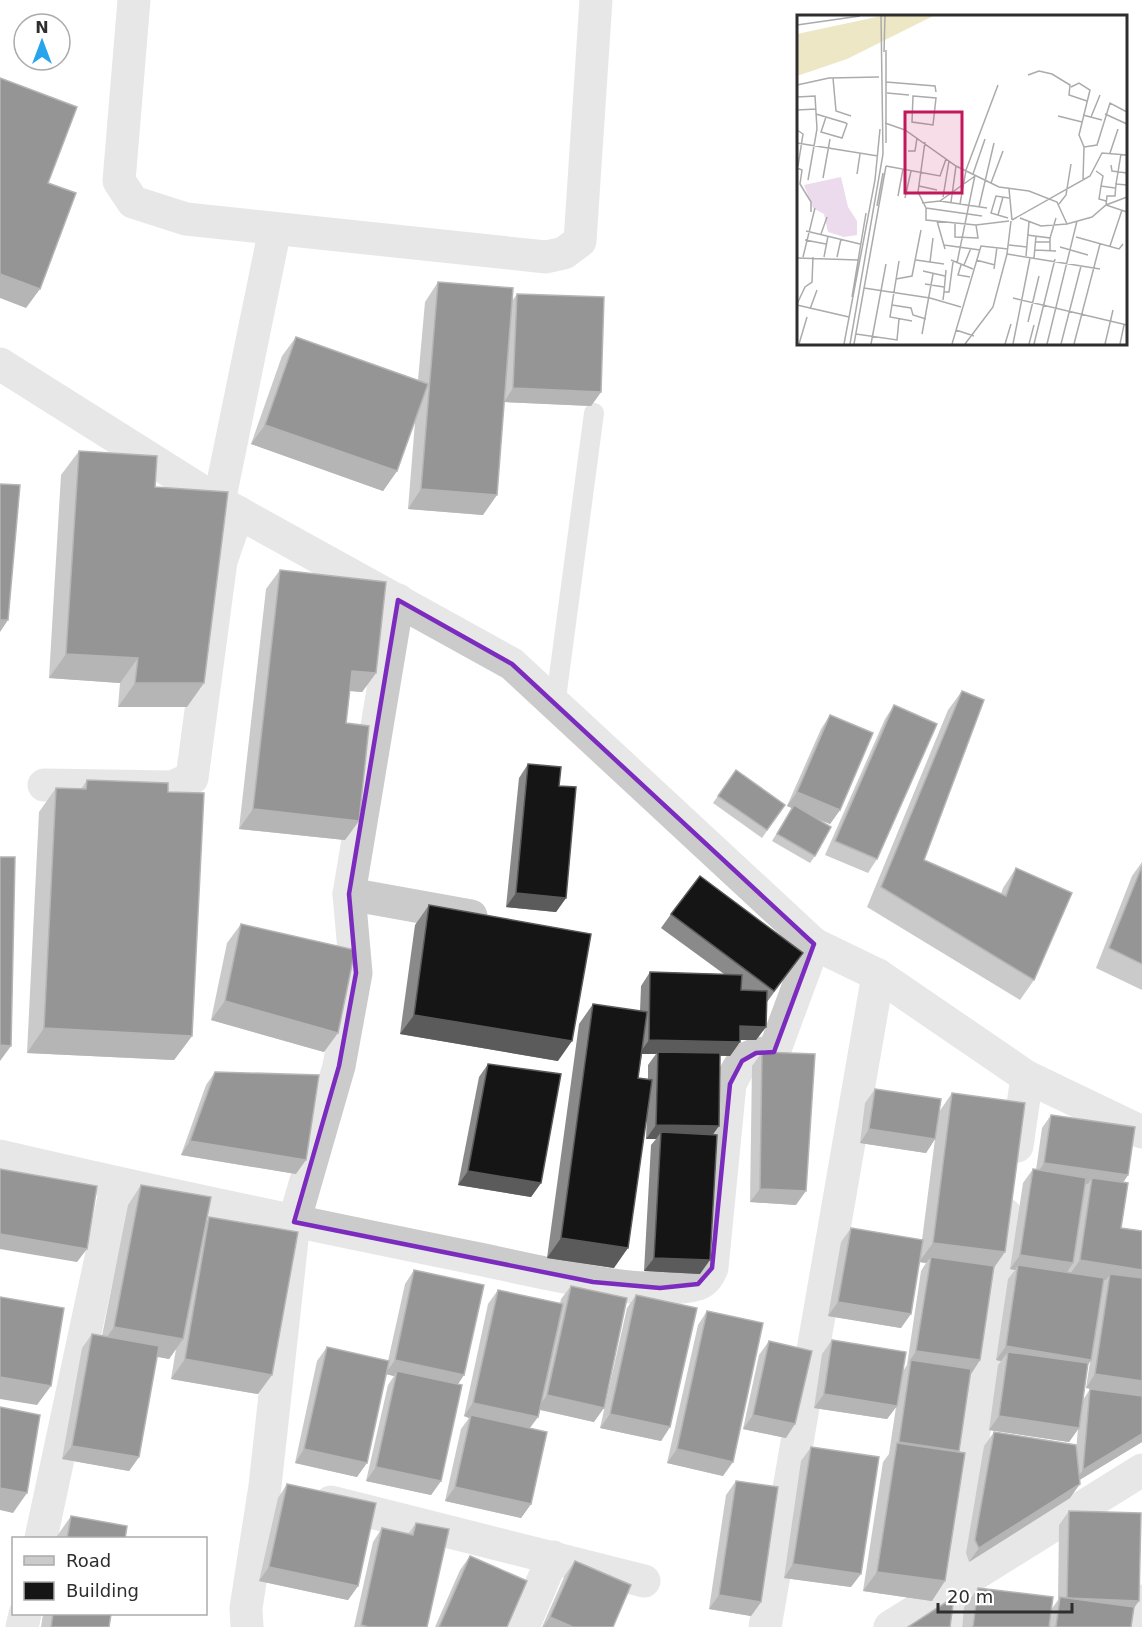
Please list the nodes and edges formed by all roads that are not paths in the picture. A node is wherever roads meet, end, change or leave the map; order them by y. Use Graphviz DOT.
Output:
graph roads {
  1 [pos="134,0"];
  2 [pos="596,0"];
  3 [pos="275,229"];
  4 [pos="0,364"];
  5 [pos="594,412"];
  6 [pos="228,507"];
  7 [pos="398,600"];
  8 [pos="555,706"];
  9 [pos="44,785"];
  10 [pos="349,894"];
  11 [pos="506,922"];
  12 [pos="813,944"];
  13 [pos="878,975"];
  14 [pos="1028,1077"];
  15 [pos="1142,1132"];
  16 [pos="0,1156"];
  17 [pos="117,1183"];
  18 [pos="294,1222"];
  19 [pos="1142,1470"];
  20 [pos="265,1486"];
  21 [pos="41,1537"];
  22 [pos="553,1557"];
  23 [pos="644,1581"];
  24 [pos="949,1593"];
  25 [pos="1142,1600"];
  26 [pos="244,1621"];
  27 [pos="523,1627"];
  28 [pos="765,1627"];
  29 [pos="890,1627"];
  30 [pos="945,1627"];
  31 [pos="1138,1627"];
  1 -- 3 [label="street"];
  2 -- 3 [label="street"];
  3 -- 6 [label="street"];
  4 -- 6 [label="street"];
  5 -- 8 [label="lane"];
  6 -- 7 [label="street"];
  6 -- 9 [label="street"];
  7 -- 8 [label="street"];
  7 -- 10 [label="street"];
  8 -- 12 [label="street"];
  10 -- 11 [label="street"];
  10 -- 18 [label="street"];
  12 -- 13 [label="street"];
  12 -- 18 [label="street"];
  13 -- 14 [label="street"];
  13 -- 28 [label="street"];
  14 -- 15 [label="street"];
  14 -- 24 [label="street"];
  16 -- 17 [label="street"];
  17 -- 18 [label="street"];
  17 -- 21 [label="street"];
  18 -- 20 [label="street"];
  19 -- 24 [label="street"];
  20 -- 22 [label="street"];
  20 -- 26 [label="street"];
  22 -- 23 [label="street"];
  22 -- 27 [label="street"];
  24 -- 29 [label="street"];
  24 -- 30 [label="street"];
  25 -- 31 [label="street"];
}
